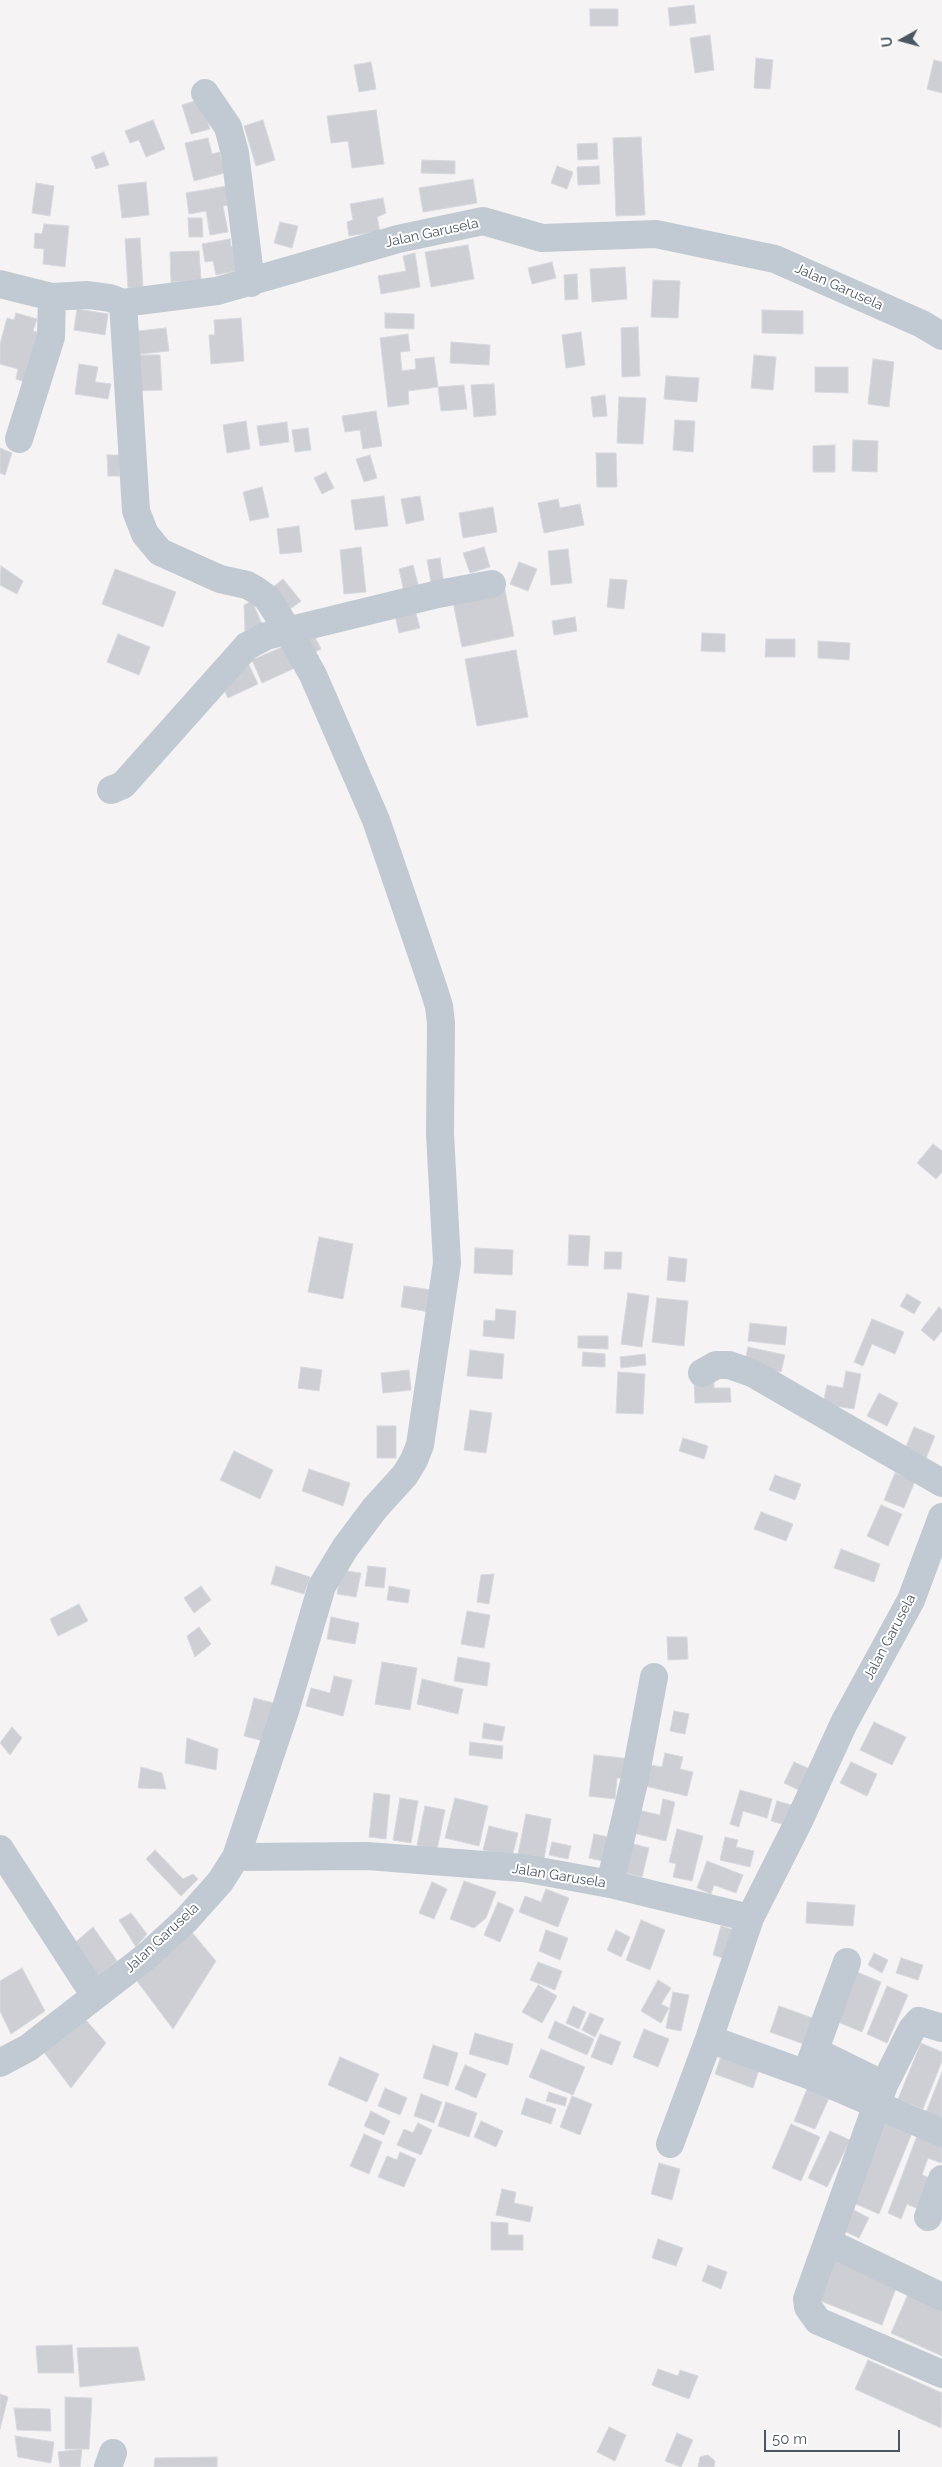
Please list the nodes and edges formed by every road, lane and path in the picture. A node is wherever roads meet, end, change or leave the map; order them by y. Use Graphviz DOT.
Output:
graph roads {
  1 [pos="205,93"];
  2 [pos="251,283"];
  3 [pos="0,284"];
  4 [pos="52,297"];
  5 [pos="123,303"];
  6 [pos="942,336"];
  7 [pos="19,438"];
  8 [pos="492,584"];
  9 [pos="289,632"];
  10 [pos="111,790"];
  11 [pos="702,1372"];
  12 [pos="942,1483"];
  13 [pos="942,1517"];
  14 [pos="654,1676"];
  15 [pos="0,1849"];
  16 [pos="236,1857"];
  17 [pos="610,1884"];
  18 [pos="750,1918"];
  19 [pos="847,1962"];
  20 [pos="95,1996"];
  21 [pos="942,2028"];
  22 [pos="709,2039"];
  23 [pos="811,2063"];
  24 [pos="0,2064"];
  25 [pos="881,2096"];
  26 [pos="942,2133"];
  27 [pos="670,2144"];
  28 [pos="942,2179"];
  29 [pos="928,2217"];
  30 [pos="828,2242"];
  31 [pos="942,2297"];
  32 [pos="942,2374"];
  1 -- 2 [label="street"];
  2 -- 5 [label="street, Jalan Garusela"];
  2 -- 6 [label="street, Jalan Garusela"];
  3 -- 4 [label="street, Jalan Garusela"];
  4 -- 5 [label="street, Jalan Garusela"];
  4 -- 7 [label="street"];
  5 -- 9 [label="street"];
  8 -- 9 [label="street"];
  9 -- 10 [label="street"];
  9 -- 16 [label="street"];
  11 -- 12 [label="street"];
  13 -- 18 [label="street, Jalan Garusela"];
  14 -- 17 [label="street"];
  15 -- 20 [label="street"];
  16 -- 17 [label="street, Jalan Garusela"];
  16 -- 20 [label="street, Jalan Garusela"];
  17 -- 18 [label="street, Jalan Garusela"];
  18 -- 22 [label="street"];
  19 -- 23 [label="street"];
  20 -- 24 [label="street, Jalan Garusela"];
  21 -- 25 [label="street"];
  22 -- 23 [label="street"];
  22 -- 27 [label="street"];
  23 -- 25 [label="street"];
  25 -- 26 [label="street"];
  25 -- 30 [label="street"];
  28 -- 29 [label="street"];
  30 -- 31 [label="street"];
  30 -- 32 [label="street"];
}
